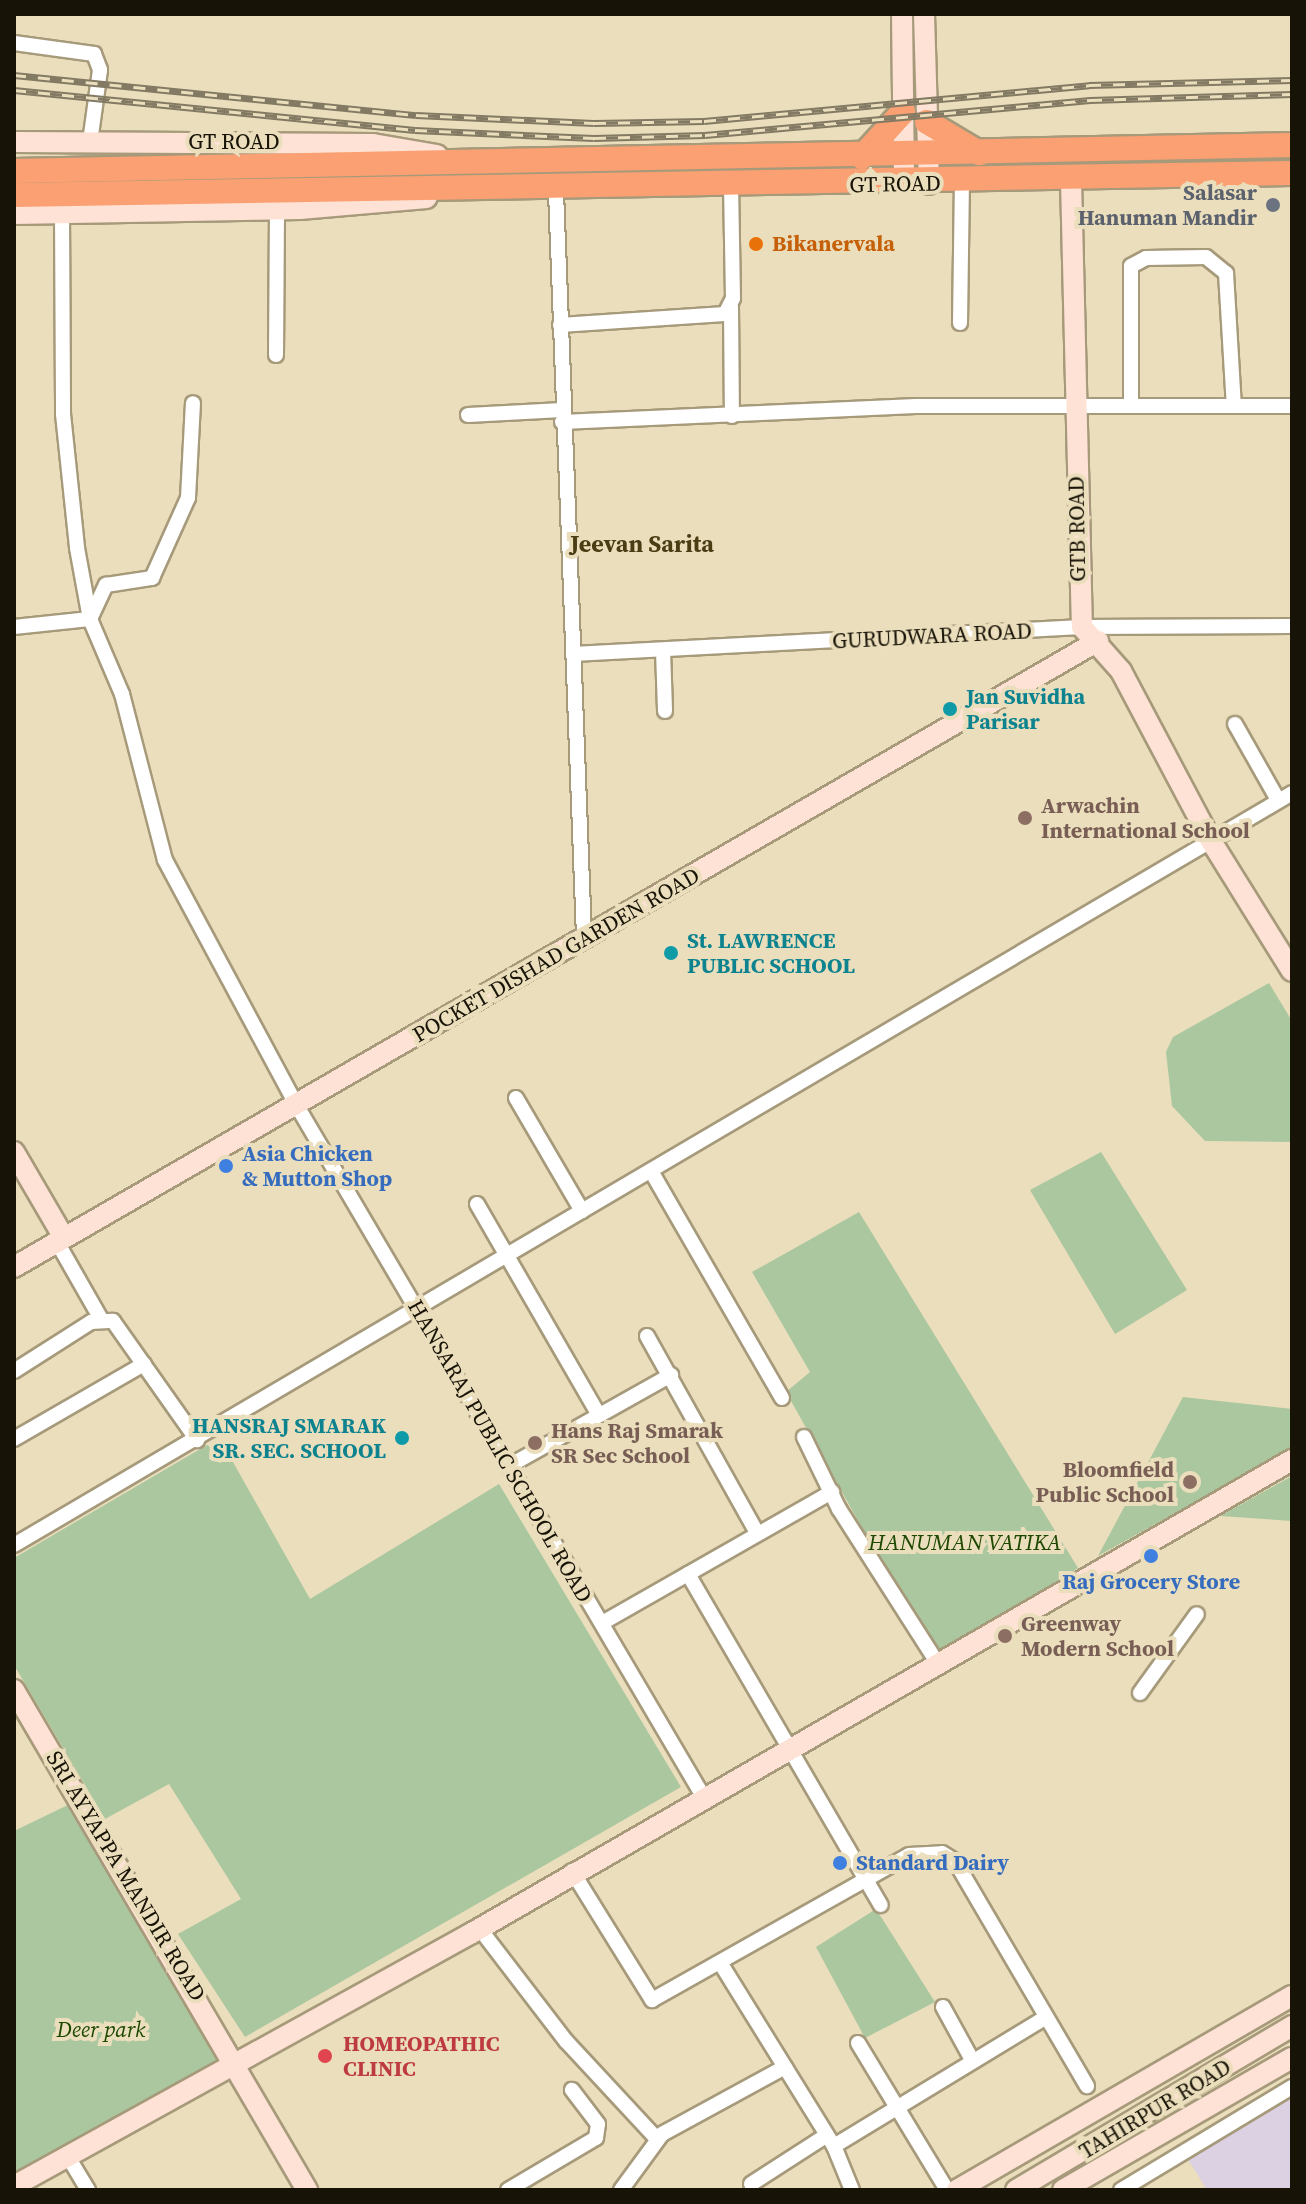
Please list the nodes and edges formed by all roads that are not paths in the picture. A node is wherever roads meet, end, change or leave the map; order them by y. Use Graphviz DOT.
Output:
graph roads {
  1 [pos="902,14"];
  2 [pos="924,14"];
  3 [pos="14,43"];
  4 [pos="903,112"];
  5 [pos="927,122"];
  6 [pos="14,142"];
  7 [pos="90,142"];
  8 [pos="1292,145"];
  9 [pos="982,155"];
  10 [pos="862,157"];
  11 [pos="916,157"];
  12 [pos="500,166"];
  13 [pos="14,171"];
  14 [pos="1292,173"];
  15 [pos="1071,180"];
  16 [pos="225,181"];
  17 [pos="962,183"];
  18 [pos="929,184"];
  19 [pos="904,185"];
  20 [pos="731,187"];
  21 [pos="556,191"];
  22 [pos="498,192"];
  23 [pos="14,195"];
  24 [pos="277,209"];
  25 [pos="14,214"];
  26 [pos="62,214"];
  27 [pos="731,307"];
  28 [pos="960,323"];
  29 [pos="560,325"];
  30 [pos="276,355"];
  31 [pos="193,403"];
  32 [pos="1131,404"];
  33 [pos="1074,405"];
  34 [pos="1234,406"];
  35 [pos="1292,406"];
  36 [pos="468,415"];
  37 [pos="562,416"];
  38 [pos="732,416"];
  39 [pos="90,619"];
  40 [pos="1292,626"];
  41 [pos="14,627"];
  42 [pos="1082,627"];
  43 [pos="1098,641"];
  44 [pos="663,650"];
  45 [pos="573,654"];
  46 [pos="665,711"];
  47 [pos="1235,724"];
  48 [pos="1292,793"];
  49 [pos="1278,800"];
  50 [pos="1211,841"];
  51 [pos="584,938"];
  52 [pos="1292,971"];
  53 [pos="1292,988"];
  54 [pos="516,1098"];
  55 [pos="297,1106"];
  56 [pos="14,1152"];
  57 [pos="651,1171"];
  58 [pos="477,1204"];
  59 [pos="582,1211"];
  60 [pos="61,1240"];
  61 [pos="508,1257"];
  62 [pos="14,1267"];
  63 [pos="418,1311"];
  64 [pos="101,1319"];
  65 [pos="647,1336"];
  66 [pos="144,1364"];
  67 [pos="14,1371"];
  68 [pos="671,1375"];
  69 [pos="782,1398"];
  70 [pos="599,1415"];
  71 [pos="804,1437"];
  72 [pos="14,1439"];
  73 [pos="197,1440"];
  74 [pos="1292,1460"];
  75 [pos="509,1466"];
  76 [pos="832,1492"];
  77 [pos="757,1533"];
  78 [pos="14,1545"];
  79 [pos="688,1574"];
  80 [pos="1197,1614"];
  81 [pos="602,1623"];
  82 [pos="937,1662"];
  83 [pos="14,1690"];
  84 [pos="1140,1693"];
  85 [pos="786,1749"];
  86 [pos="703,1796"];
  87 [pos="572,1871"];
  88 [pos="868,1883"];
  89 [pos="881,1905"];
  90 [pos="480,1929"];
  91 [pos="721,1964"];
  92 [pos="1292,1996"];
  93 [pos="943,2007"];
  94 [pos="1046,2017"];
  95 [pos="1292,2026"];
  96 [pos="858,2043"];
  97 [pos="971,2058"];
  98 [pos="1292,2058"];
  99 [pos="238,2062"];
  100 [pos="1230,2065"];
  101 [pos="785,2067"];
  102 [pos="1087,2086"];
  103 [pos="1243,2087"];
  104 [pos="1292,2087"];
  105 [pos="572,2090"];
  106 [pos="897,2104"];
  107 [pos="657,2139"];
  108 [pos="830,2141"];
  109 [pos="67,2155"];
  110 [pos="751,2184"];
  111 [pos="14,2186"];
  112 [pos="88,2190"];
  113 [pos="307,2190"];
  114 [pos="508,2190"];
  115 [pos="621,2190"];
  116 [pos="852,2190"];
  117 [pos="947,2190"];
  118 [pos="957,2190"];
  119 [pos="1016,2190"];
  120 [pos="1063,2190"];
  121 [pos="1121,2190"];
  1 -- 4 [label="street"];
  2 -- 5 [label="street"];
  3 -- 7 [label="street"];
  4 -- 10 [label="highway"];
  4 -- 11 [label="street"];
  5 -- 9 [label="highway"];
  5 -- 11 [label="street"];
  6 -- 7 [label="street, GT ROAD"];
  7 -- 12 [label="street, GT ROAD"];
  8 -- 9 [label="highway, GT ROAD"];
  9 -- 11 [label="highway, GT ROAD"];
  10 -- 11 [label="highway, GT ROAD"];
  10 -- 12 [label="highway, GT ROAD"];
  11 -- 18 [label="street"];
  11 -- 19 [label="street"];
  12 -- 16 [label="highway, GT ROAD"];
  13 -- 16 [label="highway, GT ROAD"];
  14 -- 15 [label="highway, GT ROAD"];
  15 -- 17 [label="highway, GT ROAD"];
  15 -- 33 [label="street, GTB ROAD"];
  16 -- 22 [label="highway, GT ROAD"];
  16 -- 23 [label="highway, GT ROAD"];
  17 -- 18 [label="highway, GT ROAD"];
  17 -- 28 [label="street"];
  18 -- 19 [label="highway, GT ROAD"];
  19 -- 20 [label="highway, GT ROAD"];
  20 -- 21 [label="highway, GT ROAD"];
  20 -- 27 [label="street"];
  21 -- 22 [label="highway, GT ROAD"];
  21 -- 29 [label="street"];
  22 -- 24 [label="street, GT ROAD"];
  24 -- 26 [label="street, GT ROAD"];
  24 -- 30 [label="street"];
  25 -- 26 [label="street, GT ROAD"];
  26 -- 39 [label="street, HANSARAJ PUBLIC SCHOOL ROAD"];
  27 -- 29 [label="street"];
  27 -- 38 [label="street"];
  29 -- 37 [label="street"];
  31 -- 39 [label="street"];
  32 -- 33 [label="street"];
  32 -- 34 [label="street"];
  32 -- 34 [label="street"];
  33 -- 38 [label="street"];
  33 -- 42 [label="street, GTB ROAD"];
  34 -- 35 [label="street"];
  36 -- 37 [label="street"];
  37 -- 38 [label="street"];
  37 -- 45 [label="street"];
  39 -- 41 [label="street"];
  39 -- 55 [label="street, HANSARAJ PUBLIC SCHOOL ROAD"];
  40 -- 42 [label="street, GURUDWARA ROAD"];
  42 -- 43 [label="street"];
  42 -- 44 [label="street, GURUDWARA ROAD"];
  43 -- 50 [label="street"];
  43 -- 51 [label="street, POCKET DISHAD GARDEN ROAD"];
  44 -- 45 [label="street, GURUDWARA ROAD"];
  44 -- 46 [label="street"];
  45 -- 51 [label="street"];
  47 -- 49 [label="street"];
  48 -- 49 [label="street"];
  49 -- 50 [label="street"];
  50 -- 52 [label="street"];
  50 -- 53 [label="street"];
  50 -- 57 [label="street"];
  51 -- 55 [label="street, POCKET DISHAD GARDEN ROAD"];
  54 -- 59 [label="street"];
  55 -- 60 [label="street, POCKET DISHAD GARDEN ROAD"];
  55 -- 63 [label="street, HANSARAJ PUBLIC SCHOOL ROAD"];
  56 -- 60 [label="street"];
  57 -- 59 [label="street"];
  57 -- 69 [label="street"];
  58 -- 61 [label="street"];
  59 -- 61 [label="street"];
  60 -- 62 [label="street, POCKET DISHAD GARDEN ROAD"];
  60 -- 64 [label="street"];
  61 -- 63 [label="street"];
  61 -- 70 [label="street"];
  63 -- 73 [label="street"];
  63 -- 75 [label="street, HANSARAJ PUBLIC SCHOOL ROAD"];
  64 -- 66 [label="street"];
  64 -- 67 [label="street"];
  65 -- 68 [label="street"];
  66 -- 72 [label="street"];
  66 -- 73 [label="street"];
  68 -- 70 [label="street"];
  68 -- 77 [label="street"];
  70 -- 75 [label="street"];
  71 -- 76 [label="street"];
  73 -- 78 [label="street"];
  74 -- 82 [label="street"];
  75 -- 81 [label="street, HANSARAJ PUBLIC SCHOOL ROAD"];
  76 -- 77 [label="street"];
  76 -- 82 [label="street"];
  77 -- 79 [label="street"];
  79 -- 81 [label="street"];
  79 -- 85 [label="street"];
  80 -- 84 [label="street"];
  81 -- 86 [label="street, HANSARAJ PUBLIC SCHOOL ROAD"];
  82 -- 85 [label="street"];
  83 -- 99 [label="street, SRI AYYAPPA MANDIR ROAD"];
  85 -- 86 [label="street"];
  85 -- 88 [label="street"];
  86 -- 87 [label="street"];
  87 -- 90 [label="street"];
  87 -- 91 [label="street"];
  88 -- 89 [label="street"];
  88 -- 91 [label="street"];
  88 -- 94 [label="street"];
  90 -- 99 [label="street"];
  90 -- 107 [label="street"];
  91 -- 101 [label="street"];
  92 -- 118 [label="street"];
  93 -- 97 [label="street"];
  94 -- 97 [label="street"];
  94 -- 102 [label="street"];
  95 -- 100 [label="street, TAHIRPUR ROAD"];
  96 -- 106 [label="street"];
  97 -- 106 [label="street"];
  98 -- 103 [label="street, TAHIRPUR ROAD"];
  99 -- 109 [label="street"];
  99 -- 113 [label="street, SRI AYYAPPA MANDIR ROAD"];
  100 -- 103 [label="street"];
  100 -- 119 [label="street, TAHIRPUR ROAD"];
  101 -- 107 [label="street"];
  101 -- 108 [label="street"];
  103 -- 120 [label="street, TAHIRPUR ROAD"];
  104 -- 121 [label="street"];
  105 -- 114 [label="street"];
  106 -- 108 [label="street"];
  106 -- 117 [label="street"];
  107 -- 115 [label="street"];
  108 -- 110 [label="street"];
  108 -- 116 [label="street"];
  109 -- 111 [label="street"];
  109 -- 112 [label="street"];
}
